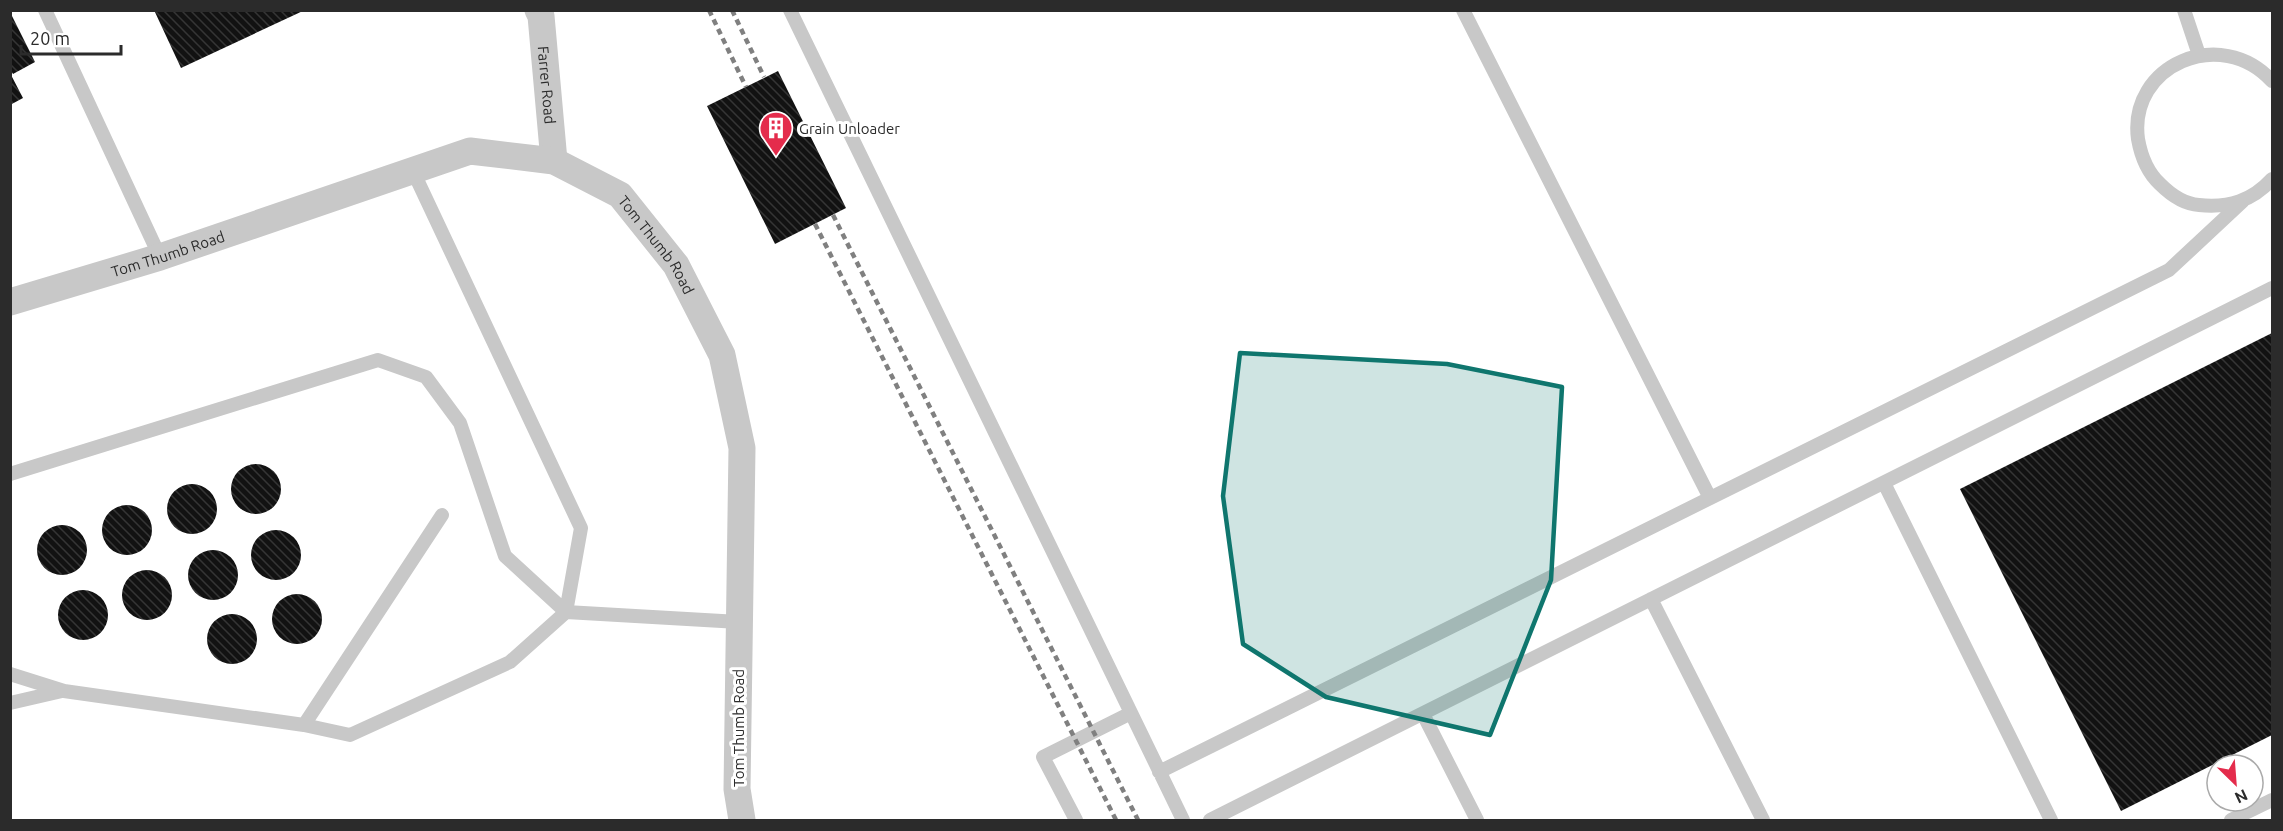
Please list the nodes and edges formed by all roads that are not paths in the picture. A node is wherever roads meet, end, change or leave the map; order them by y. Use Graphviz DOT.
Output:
graph roads {
  1 [pos="45,10"];
  2 [pos="538,10"];
  3 [pos="790,10"];
  4 [pos="1463,10"];
  5 [pos="2184,10"];
  6 [pos="2199,55"];
  7 [pos="2272,81"];
  8 [pos="554,161"];
  9 [pos="413,171"];
  10 [pos="2272,179"];
  11 [pos="2243,201"];
  12 [pos="160,256"];
  13 [pos="2272,288"];
  14 [pos="10,302"];
  15 [pos="10,474"];
  16 [pos="1884,483"];
  17 [pos="1710,498"];
  18 [pos="442,515"];
  19 [pos="1651,599"];
  20 [pos="566,612"];
  21 [pos="739,622"];
  22 [pos="10,674"];
  23 [pos="64,691"];
  24 [pos="10,704"];
  25 [pos="1131,713"];
  26 [pos="1423,714"];
  27 [pos="304,725"];
  28 [pos="1159,772"];
  29 [pos="2272,800"];
  30 [pos="742,820"];
  31 [pos="1076,820"];
  32 [pos="1183,820"];
  33 [pos="1210,820"];
  34 [pos="1477,820"];
  35 [pos="1762,820"];
  36 [pos="2051,820"];
  37 [pos="2231,820"];
  1 -- 12 [label="lane"];
  2 -- 8 [label="street, Farrer Road"];
  3 -- 25 [label="lane"];
  4 -- 17 [label="lane"];
  5 -- 6 [label="lane"];
  6 -- 7 [label="lane"];
  6 -- 11 [label="lane"];
  8 -- 9 [label="street, Tom Thumb Road"];
  8 -- 21 [label="street, Tom Thumb Road"];
  9 -- 12 [label="street, Tom Thumb Road"];
  9 -- 20 [label="lane"];
  10 -- 11 [label="lane"];
  11 -- 17 [label="lane"];
  12 -- 14 [label="street, Tom Thumb Road"];
  13 -- 16 [label="lane"];
  15 -- 20 [label="lane"];
  16 -- 19 [label="lane"];
  16 -- 36 [label="lane"];
  17 -- 28 [label="lane"];
  18 -- 27 [label="lane"];
  19 -- 26 [label="lane"];
  19 -- 35 [label="lane"];
  20 -- 21 [label="lane"];
  20 -- 27 [label="lane"];
  21 -- 30 [label="street, Tom Thumb Road"];
  22 -- 23 [label="lane"];
  23 -- 24 [label="lane"];
  23 -- 27 [label="lane"];
  25 -- 28 [label="lane"];
  25 -- 31 [label="lane"];
  26 -- 33 [label="lane"];
  26 -- 34 [label="lane"];
  28 -- 32 [label="lane"];
  29 -- 37 [label="lane"];
}
